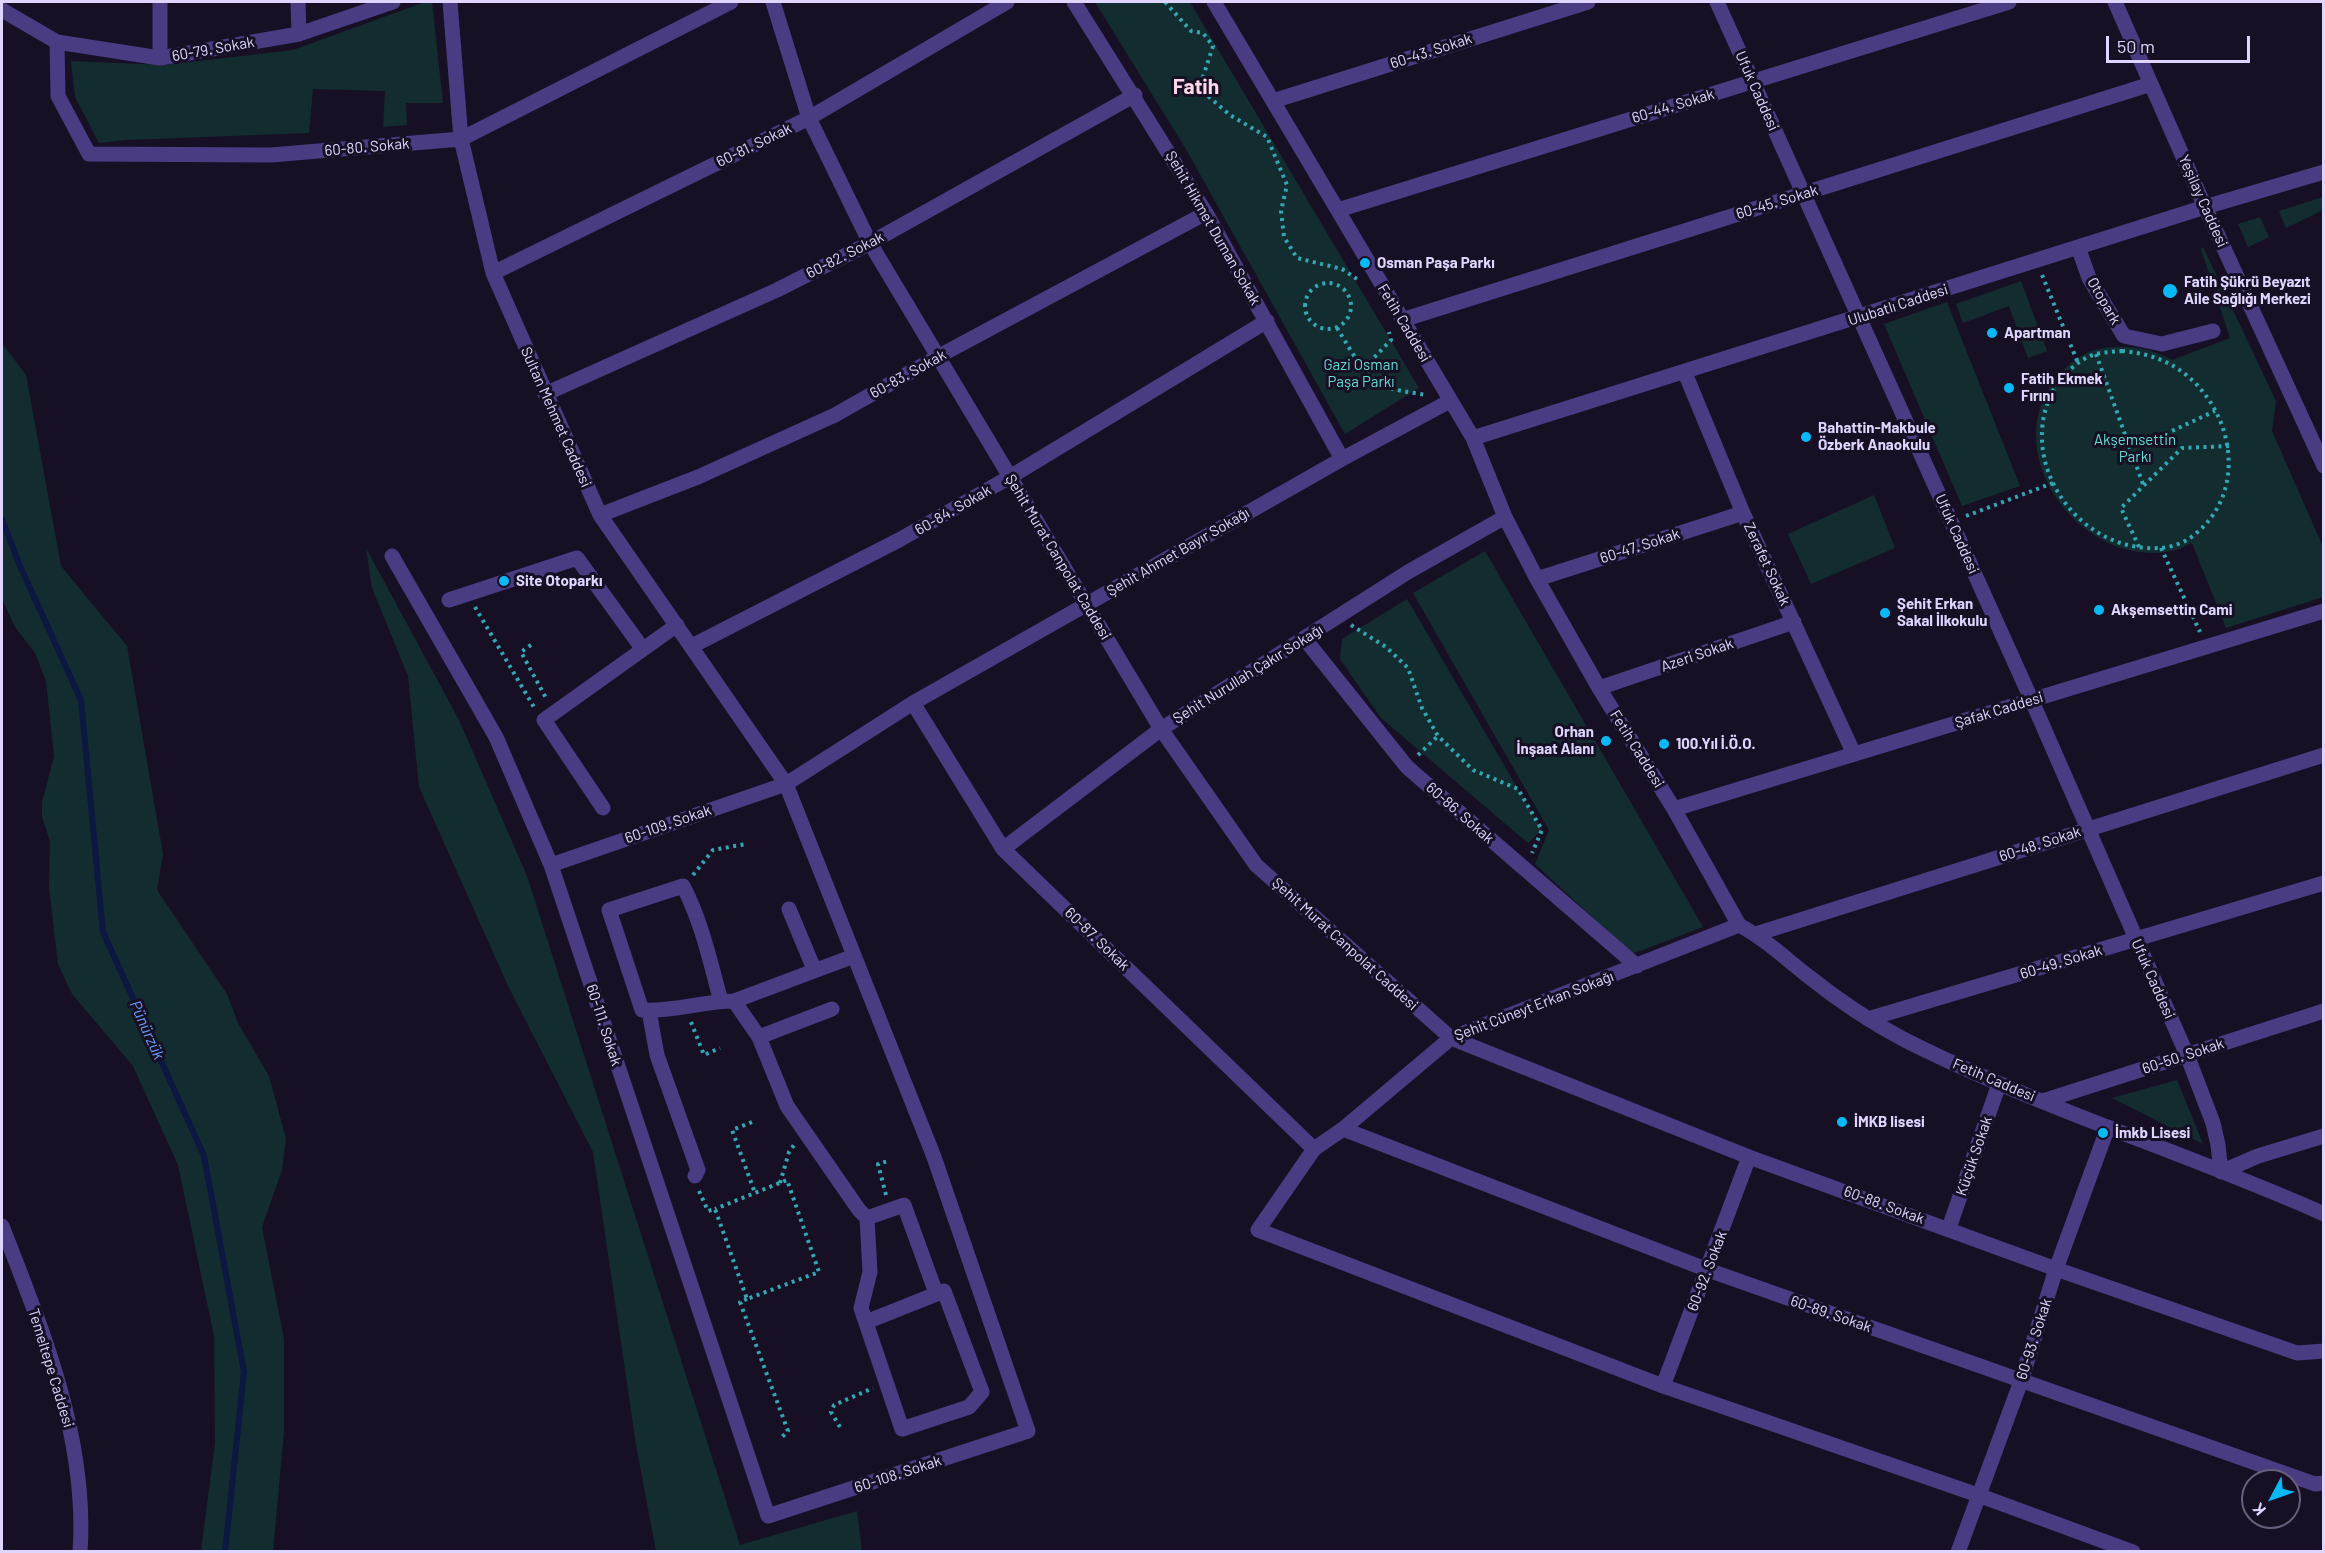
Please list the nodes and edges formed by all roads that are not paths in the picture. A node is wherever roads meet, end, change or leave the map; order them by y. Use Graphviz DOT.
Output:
graph roads {
  1 [pos="160,2"];
  2 [pos="298,2"];
  3 [pos="393,2"];
  4 [pos="450,2"];
  5 [pos="731,2"];
  6 [pos="773,2"];
  7 [pos="1008,2"];
  8 [pos="1074,2"];
  9 [pos="1214,2"];
  10 [pos="1588,2"];
  11 [pos="1717,2"];
  12 [pos="2009,2"];
  13 [pos="2115,2"];
  14 [pos="2,10"];
  15 [pos="299,34"];
  16 [pos="57,42"];
  17 [pos="160,58"];
  18 [pos="1752,82"];
  19 [pos="2151,84"];
  20 [pos="1135,95"];
  21 [pos="1273,101"];
  22 [pos="809,118"];
  23 [pos="461,139"];
  24 [pos="2324,172"];
  25 [pos="1802,194"];
  26 [pos="2205,207"];
  27 [pos="1338,210"];
  28 [pos="1206,213"];
  29 [pos="870,243"];
  30 [pos="2078,247"];
  31 [pos="493,273"];
  32 [pos="1859,317"];
  33 [pos="1402,320"];
  34 [pos="1267,321"];
  35 [pos="2213,331"];
  36 [pos="939,356"];
  37 [pos="1685,373"];
  38 [pos="545,394"];
  39 [pos="1450,401"];
  40 [pos="1473,438"];
  41 [pos="1342,459"];
  42 [pos="2324,466"];
  43 [pos="1010,477"];
  44 [pos="1743,513"];
  45 [pos="600,515"];
  46 [pos="1505,517"];
  47 [pos="392,556"];
  48 [pos="1537,579"];
  49 [pos="449,600"];
  50 [pos="1085,604"];
  51 [pos="2324,611"];
  52 [pos="1794,622"];
  53 [pos="677,625"];
  54 [pos="1304,638"];
  55 [pos="692,646"];
  56 [pos="642,648"];
  57 [pos="1599,688"];
  58 [pos="2032,701"];
  59 [pos="913,703"];
  60 [pos="1161,729"];
  61 [pos="1854,754"];
  62 [pos="2324,755"];
  63 [pos="786,784"];
  64 [pos="603,808"];
  65 [pos="1674,809"];
  66 [pos="2088,829"];
  67 [pos="1003,849"];
  68 [pos="551,865"];
  69 [pos="2324,883"];
  70 [pos="789,909"];
  71 [pos="1739,925"];
  72 [pos="1756,934"];
  73 [pos="2136,940"];
  74 [pos="854,956"];
  75 [pos="1637,966"];
  76 [pos="814,969"];
  77 [pos="728,1001"];
  78 [pos="832,1009"];
  79 [pos="649,1011"];
  80 [pos="2324,1011"];
  81 [pos="1868,1019"];
  82 [pos="759,1036"];
  83 [pos="1451,1038"];
  84 [pos="2187,1055"];
  85 [pos="1999,1084"];
  86 [pos="2043,1101"];
  87 [pos="2108,1127"];
  88 [pos="1343,1129"];
  89 [pos="2324,1136"];
  90 [pos="1314,1149"];
  91 [pos="1749,1156"];
  92 [pos="2221,1172"];
  93 [pos="695,1176"];
  94 [pos="2324,1214"];
  95 [pos="867,1218"];
  96 [pos="2,1226"];
  97 [pos="1948,1228"];
  98 [pos="2056,1269"];
  99 [pos="1708,1270"];
  100 [pos="936,1293"];
  101 [pos="866,1322"];
  102 [pos="2324,1351"];
  103 [pos="2021,1381"];
  104 [pos="1663,1386"];
  105 [pos="1028,1431"];
  106 [pos="2324,1483"];
  107 [pos="1978,1495"];
  108 [pos="768,1516"];
  109 [pos="80,1551"];
  110 [pos="1958,1551"];
  111 [pos="2133,1551"];
  1 -- 17 [label="street"];
  2 -- 15 [label="street"];
  3 -- 15 [label="street, 60-79. Sokak"];
  4 -- 23 [label="street, Sultan Mehmet Caddesi"];
  5 -- 23 [label="street, 60-80. Sokak"];
  6 -- 22 [label="street, Şehit Murat Canpolat Caddesi"];
  7 -- 22 [label="street, 60-81. Sokak"];
  8 -- 20 [label="street, Şehit Hikmet Duman Sokak"];
  9 -- 21 [label="street, Fetih Caddesi"];
  10 -- 21 [label="street, 60-43. Sokak"];
  11 -- 18 [label="street, Ufuk Caddesi"];
  12 -- 18 [label="street, 60-44. Sokak"];
  13 -- 19 [label="street, Yeşilay Caddesi"];
  14 -- 16 [label="street, 60-79. Sokak"];
  15 -- 17 [label="street, 60-79. Sokak"];
  16 -- 17 [label="street, 60-79. Sokak"];
  16 -- 23 [label="street, 60-80. Sokak"];
  18 -- 25 [label="street, Ufuk Caddesi"];
  18 -- 27 [label="street, 60-44. Sokak"];
  19 -- 25 [label="street, 60-45. Sokak"];
  19 -- 26 [label="street, Yeşilay Caddesi"];
  20 -- 28 [label="street, Şehit Hikmet Duman Sokak"];
  20 -- 29 [label="street, 60-82. Sokak"];
  21 -- 27 [label="street, Fetih Caddesi"];
  22 -- 29 [label="street, Şehit Murat Canpolat Caddesi"];
  22 -- 31 [label="street, 60-81. Sokak"];
  23 -- 31 [label="street, Sultan Mehmet Caddesi"];
  24 -- 26 [label="street, Ulubatlı Caddesi"];
  25 -- 32 [label="street, Ufuk Caddesi"];
  25 -- 33 [label="street, 60-45. Sokak"];
  26 -- 30 [label="street, Ulubatlı Caddesi"];
  26 -- 42 [label="street, Yeşilay Caddesi"];
  27 -- 33 [label="street, Fetih Caddesi"];
  28 -- 34 [label="street, Şehit Hikmet Duman Sokak"];
  28 -- 36 [label="street, 60-83. Sokak"];
  29 -- 36 [label="street, Şehit Murat Canpolat Caddesi"];
  29 -- 38 [label="street, 60-82. Sokak"];
  30 -- 32 [label="street, Ulubatlı Caddesi"];
  30 -- 35 [label="street, Otopark"];
  31 -- 38 [label="street, Sultan Mehmet Caddesi"];
  32 -- 37 [label="street, Ulubatlı Caddesi"];
  32 -- 58 [label="street, Ufuk Caddesi"];
  33 -- 39 [label="street, Fetih Caddesi"];
  34 -- 41 [label="street, Şehit Hikmet Duman Sokak"];
  34 -- 43 [label="street, 60-84. Sokak"];
  36 -- 43 [label="street, Şehit Murat Canpolat Caddesi"];
  36 -- 45 [label="street, 60-83. Sokak"];
  37 -- 40 [label="street, Ulubatlı Caddesi"];
  37 -- 44 [label="street, Zerafet Sokak"];
  38 -- 45 [label="street, Sultan Mehmet Caddesi"];
  39 -- 40 [label="street, Fetih Caddesi"];
  39 -- 41 [label="street, Şehit Ahmet Bayır Sokağı"];
  40 -- 46 [label="street, Fetih Caddesi"];
  41 -- 50 [label="street, Şehit Ahmet Bayır Sokağı"];
  43 -- 50 [label="street, Şehit Murat Canpolat Caddesi"];
  43 -- 55 [label="street, 60-84. Sokak"];
  44 -- 48 [label="street, 60-47. Sokak"];
  44 -- 52 [label="street, Zerafet Sokak"];
  45 -- 53 [label="street, Sultan Mehmet Caddesi"];
  46 -- 48 [label="street, Fetih Caddesi"];
  46 -- 54 [label="street, Şehit Nurullah Çakır Sokağı"];
  47 -- 68 [label="street, 60-111. Sokak"];
  48 -- 57 [label="street, Fetih Caddesi"];
  49 -- 56 [label="street"];
  50 -- 59 [label="street, Şehit Ahmet Bayır Sokağı"];
  50 -- 60 [label="street, Şehit Murat Canpolat Caddesi"];
  51 -- 58 [label="street, Şafak Caddesi"];
  52 -- 57 [label="street, Azeri Sokak"];
  52 -- 61 [label="street, Zerafet Sokak"];
  53 -- 55 [label="street, Sultan Mehmet Caddesi"];
  53 -- 56 [label="street"];
  54 -- 60 [label="street, Şehit Nurullah Çakır Sokağı"];
  54 -- 75 [label="street, 60-86. Sokak"];
  55 -- 63 [label="street, Sultan Mehmet Caddesi"];
  56 -- 64 [label="street"];
  57 -- 65 [label="street, Fetih Caddesi"];
  58 -- 61 [label="street, Şafak Caddesi"];
  58 -- 66 [label="street, Ufuk Caddesi"];
  59 -- 63 [label="street, Şehit Ahmet Bayır Sokağı"];
  59 -- 67 [label="street, 60-87. Sokak"];
  60 -- 67 [label="street, Şehit Nurullah Çakır Sokağı"];
  60 -- 83 [label="street, Şehit Murat Canpolat Caddesi"];
  61 -- 65 [label="street, Şafak Caddesi"];
  62 -- 66 [label="street, 60-48. Sokak"];
  63 -- 68 [label="street, 60-109. Sokak"];
  63 -- 74 [label="street, Sultan Mehmet Caddesi"];
  65 -- 71 [label="street, Fetih Caddesi"];
  66 -- 72 [label="street, 60-48. Sokak"];
  66 -- 73 [label="street, Ufuk Caddesi"];
  67 -- 90 [label="street, 60-87. Sokak"];
  68 -- 108 [label="street, 60-111. Sokak"];
  69 -- 73 [label="street, 60-49. Sokak"];
  70 -- 76 [label="street"];
  71 -- 72 [label="street, Fetih Caddesi"];
  71 -- 75 [label="street, Şehit Cüneyt Erkan Sokağı"];
  72 -- 81 [label="street, Fetih Caddesi"];
  73 -- 81 [label="street, 60-49. Sokak"];
  73 -- 84 [label="street, Ufuk Caddesi"];
  74 -- 76 [label="street"];
  74 -- 105 [label="street, Sultan Mehmet Caddesi"];
  75 -- 83 [label="street, Şehit Cüneyt Erkan Sokağı"];
  76 -- 77 [label="street"];
  77 -- 79 [label="street"];
  77 -- 79 [label="street"];
  77 -- 82 [label="street"];
  78 -- 82 [label="street"];
  79 -- 93 [label="street"];
  80 -- 84 [label="street, 60-50. Sokak"];
  81 -- 85 [label="street, Fetih Caddesi"];
  82 -- 95 [label="street"];
  83 -- 88 [label="street, Şehit Cüneyt Erkan Sokağı"];
  83 -- 91 [label="street, 60-88. Sokak"];
  84 -- 86 [label="street, 60-50. Sokak"];
  84 -- 92 [label="street, Ufuk Caddesi"];
  85 -- 86 [label="street, Fetih Caddesi"];
  85 -- 97 [label="street, Küçük Sokak"];
  86 -- 87 [label="street, Fetih Caddesi"];
  87 -- 92 [label="street, Fetih Caddesi"];
  87 -- 98 [label="street, 60-93. Sokak"];
  88 -- 90 [label="street, Şehit Cüneyt Erkan Sokağı"];
  88 -- 99 [label="street, 60-89. Sokak"];
  89 -- 92 [label="street"];
  90 -- 104 [label="street, Şehit Cüneyt Erkan Sokağı"];
  91 -- 97 [label="street, 60-88. Sokak"];
  91 -- 99 [label="street, 60-92. Sokak"];
  92 -- 94 [label="street, Fetih Caddesi"];
  95 -- 100 [label="street"];
  95 -- 101 [label="street"];
  96 -- 109 [label="street, Temeltepe Caddesi"];
  97 -- 98 [label="street, 60-88. Sokak"];
  98 -- 102 [label="street, 60-88. Sokak"];
  98 -- 103 [label="street, 60-93. Sokak"];
  99 -- 103 [label="street, 60-89. Sokak"];
  99 -- 104 [label="street, 60-92. Sokak"];
  100 -- 101 [label="street"];
  100 -- 101 [label="street"];
  103 -- 106 [label="street, 60-89. Sokak"];
  103 -- 107 [label="street, 60-93. Sokak"];
  104 -- 107 [label="street"];
  105 -- 108 [label="street, 60-108. Sokak"];
  107 -- 110 [label="street, 60-93. Sokak"];
  107 -- 111 [label="street"];
}
